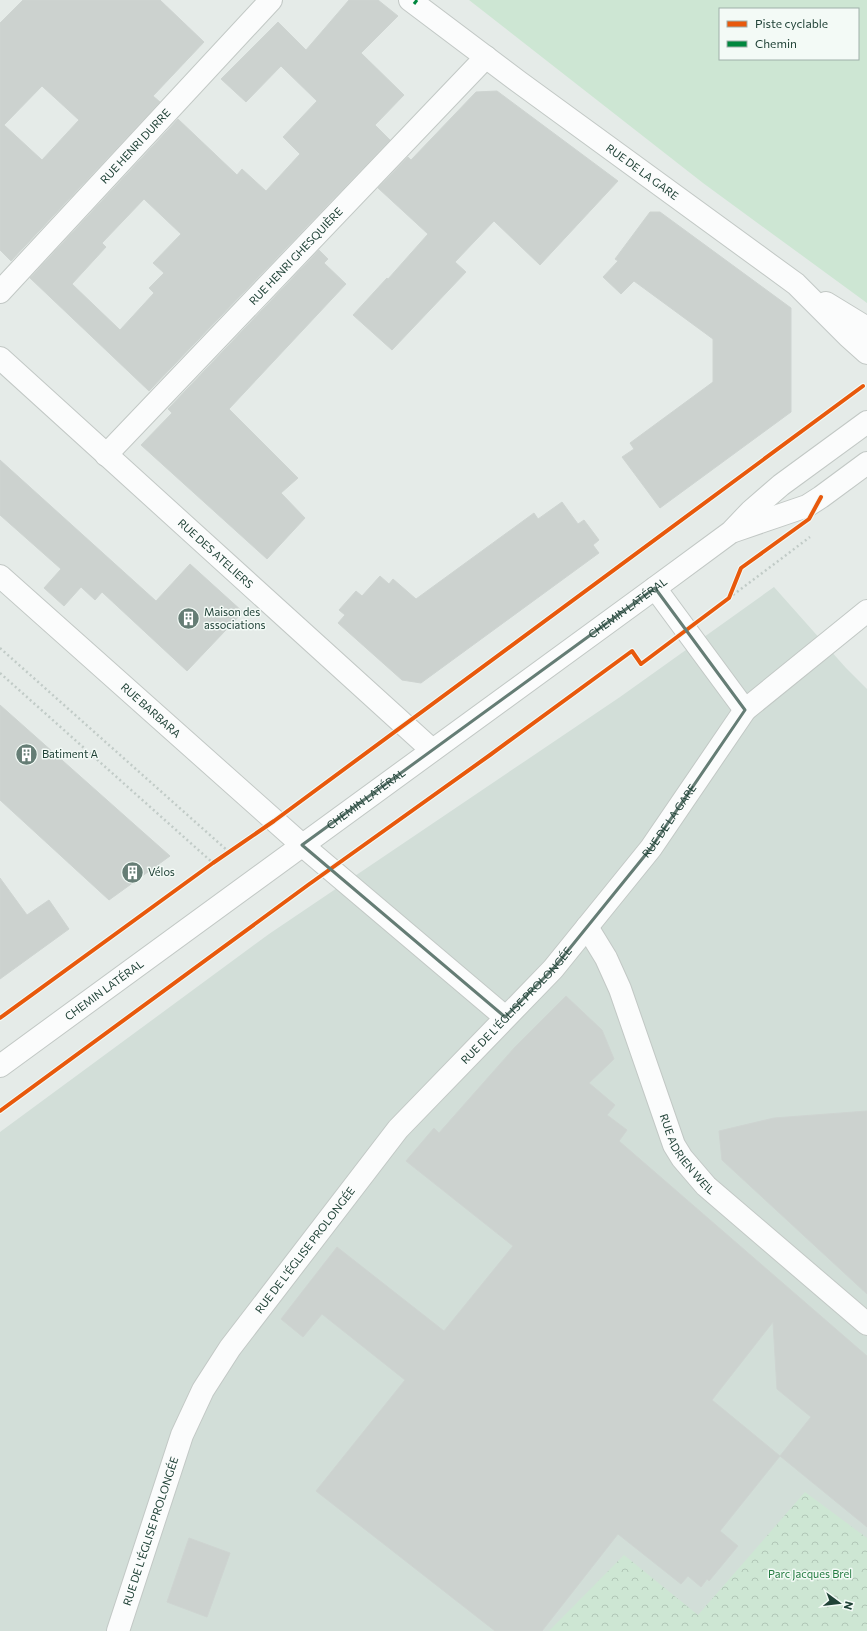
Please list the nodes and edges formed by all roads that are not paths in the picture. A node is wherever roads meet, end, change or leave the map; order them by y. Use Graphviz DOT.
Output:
graph roads {
  1 [pos="271,0"];
  2 [pos="410,0"];
  3 [pos="486,57"];
  4 [pos="796,284"];
  5 [pos="0,292"];
  6 [pos="867,328"];
  7 [pos="867,353"];
  8 [pos="0,358"];
  9 [pos="867,422"];
  10 [pos="106,455"];
  11 [pos="867,463"];
  12 [pos="731,532"];
  13 [pos="1,578"];
  14 [pos="655,588"];
  15 [pos="867,611"];
  16 [pos="745,710"];
  17 [pos="432,750"];
  18 [pos="302,845"];
  19 [pos="587,927"];
  20 [pos="505,1017"];
  21 [pos="0,1066"];
  22 [pos="867,1324"];
  23 [pos="118,1631"];
  1 -- 5 [label="street, RUE HENRI DURRE"];
  2 -- 3 [label="street, RUE DE LA GARE"];
  3 -- 4 [label="street, RUE DE LA GARE"];
  3 -- 10 [label="street, RUE HENRI GHESQUIÈRE"];
  4 -- 6 [label="street"];
  4 -- 7 [label="street, RUE DE LA GARE"];
  8 -- 10 [label="street, RUE DES ATELIERS"];
  9 -- 12 [label="street, CHEMIN LATÉRAL"];
  10 -- 17 [label="street, RUE DES ATELIERS"];
  11 -- 12 [label="street, CHEMIN LATÉRAL"];
  12 -- 14 [label="street, CHEMIN LATÉRAL"];
  13 -- 18 [label="street, RUE BARBARA"];
  14 -- 16 [label="street"];
  14 -- 17 [label="street, CHEMIN LATÉRAL"];
  15 -- 16 [label="street, RUE DE LA GARE"];
  16 -- 19 [label="street, RUE DE LA GARE"];
  17 -- 18 [label="street, CHEMIN LATÉRAL"];
  18 -- 20 [label="street, RUE BARBARA"];
  18 -- 21 [label="street, CHEMIN LATÉRAL"];
  19 -- 20 [label="street, RUE DE L'ÉGLISE PROLONGÉE"];
  19 -- 22 [label="street, RUE ADRIEN WEIL"];
  20 -- 23 [label="street, RUE DE L'ÉGLISE PROLONGÉE"];
}
